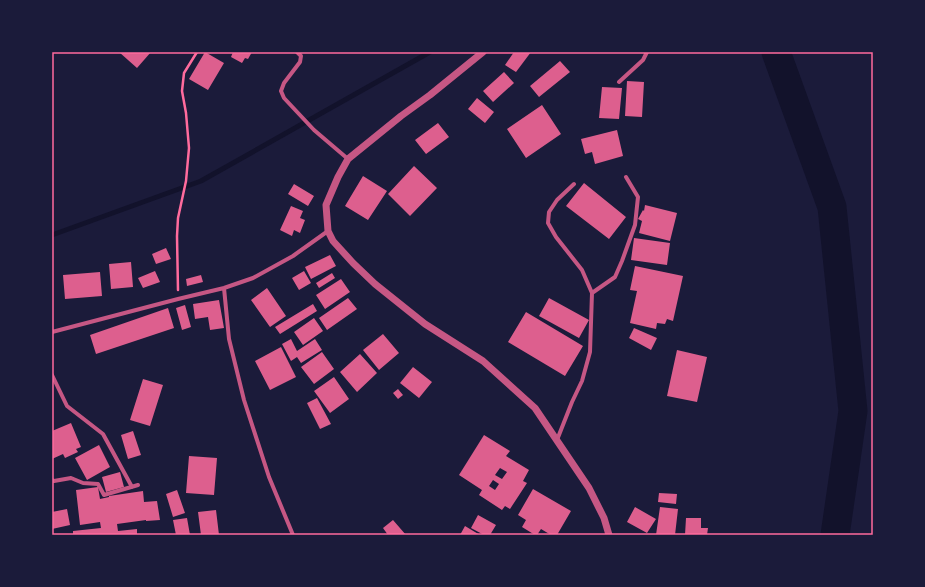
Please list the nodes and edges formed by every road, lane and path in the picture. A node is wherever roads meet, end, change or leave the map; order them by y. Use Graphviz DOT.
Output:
graph roads {
  1 [pos="197,52"];
  2 [pos="297,52"];
  3 [pos="483,52"];
  4 [pos="647,52"];
  5 [pos="619,82"];
  6 [pos="348,159"];
  7 [pos="626,177"];
  8 [pos="574,184"];
  9 [pos="328,231"];
  10 [pos="224,288"];
  11 [pos="592,293"];
  12 [pos="178,299"];
  13 [pos="52,332"];
  14 [pos="52,375"];
  15 [pos="557,441"];
  16 [pos="52,480"];
  17 [pos="138,485"];
  18 [pos="132,487"];
  19 [pos="293,535"];
  20 [pos="609,535"];
  1 -- 12 [label="path"];
  2 -- 6 [label="street"];
  3 -- 6 [label="street"];
  4 -- 5 [label="street"];
  6 -- 9 [label="street"];
  7 -- 11 [label="street"];
  8 -- 11 [label="street"];
  9 -- 10 [label="street"];
  9 -- 15 [label="street"];
  10 -- 12 [label="street"];
  10 -- 19 [label="street"];
  11 -- 15 [label="street"];
  12 -- 13 [label="street"];
  14 -- 18 [label="street"];
  15 -- 20 [label="street"];
  16 -- 18 [label="street"];
  17 -- 18 [label="street"];
}
